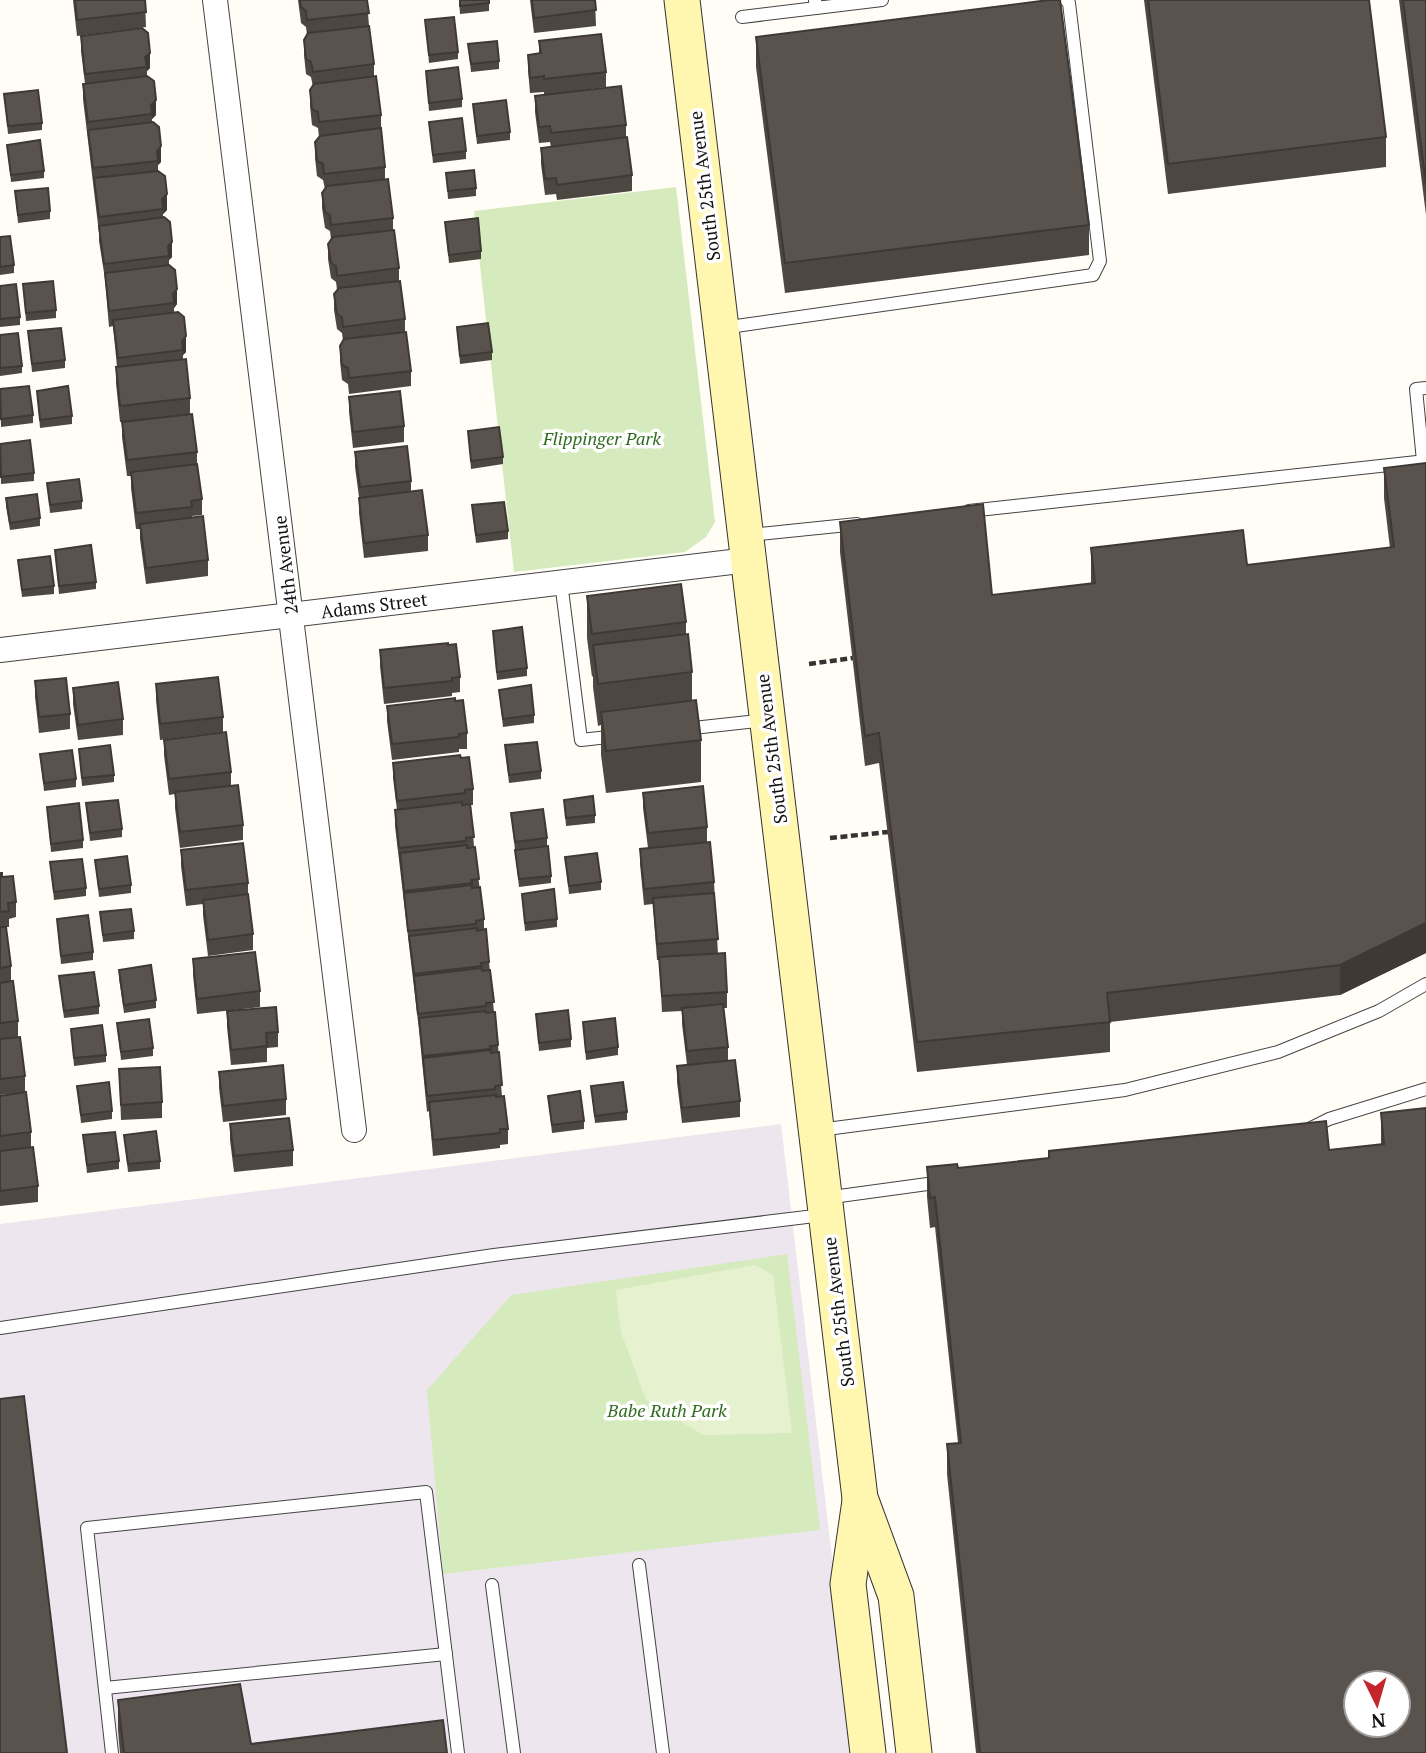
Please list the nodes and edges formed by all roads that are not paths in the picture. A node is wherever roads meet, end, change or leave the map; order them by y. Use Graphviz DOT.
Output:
graph roads {
  1 [pos="215,0"];
  2 [pos="682,0"];
  3 [pos="882,0"];
  4 [pos="1066,0"];
  5 [pos="815,4"];
  6 [pos="742,17"];
  7 [pos="720,328"];
  8 [pos="1426,387"];
  9 [pos="1425,461"];
  10 [pos="957,512"];
  11 [pos="875,522"];
  12 [pos="747,548"];
  13 [pos="561,582"];
  14 [pos="291,615"];
  15 [pos="0,650"];
  16 [pos="767,720"];
  17 [pos="677,730"];
  18 [pos="636,734"];
  19 [pos="1426,984"];
  20 [pos="1426,1089"];
  21 [pos="354,1130"];
  22 [pos="816,1130"];
  23 [pos="1295,1135"];
  24 [pos="949,1181"];
  25 [pos="825,1206"];
  26 [pos="0,1328"];
  27 [pos="860,1498"];
  28 [pos="639,1565"];
  29 [pos="492,1586"];
  30 [pos="446,1654"];
  31 [pos="105,1688"];
  32 [pos="112,1753"];
  33 [pos="458,1753"];
  34 [pos="514,1753"];
  35 [pos="663,1753"];
  36 [pos="868,1753"];
  37 [pos="914,1753"];
  1 -- 14 [label="street, 24th Avenue"];
  2 -- 7 [label="main road, South 25th Avenue"];
  3 -- 5 [label="lane"];
  4 -- 7 [label="lane"];
  5 -- 6 [label="lane"];
  7 -- 12 [label="main road, South 25th Avenue"];
  8 -- 9 [label="lane"];
  9 -- 10 [label="lane"];
  11 -- 12 [label="lane"];
  12 -- 13 [label="street, Adams Street"];
  12 -- 16 [label="main road, South 25th Avenue"];
  13 -- 14 [label="street, Adams Street"];
  13 -- 18 [label="lane"];
  14 -- 15 [label="street, Adams Street"];
  14 -- 21 [label="street, 24th Avenue"];
  16 -- 17 [label="lane"];
  16 -- 22 [label="main road, South 25th Avenue"];
  19 -- 22 [label="lane"];
  20 -- 23 [label="lane"];
  22 -- 25 [label="main road, South 25th Avenue"];
  24 -- 25 [label="lane"];
  25 -- 26 [label="lane"];
  25 -- 27 [label="main road, South 25th Avenue"];
  27 -- 36 [label="main road, South 25th Avenue"];
  27 -- 37 [label="main road, South 25th Avenue"];
  28 -- 35 [label="lane"];
  29 -- 34 [label="lane"];
  30 -- 31 [label="lane"];
  30 -- 31 [label="lane"];
  30 -- 33 [label="lane"];
  31 -- 32 [label="lane"];
}
